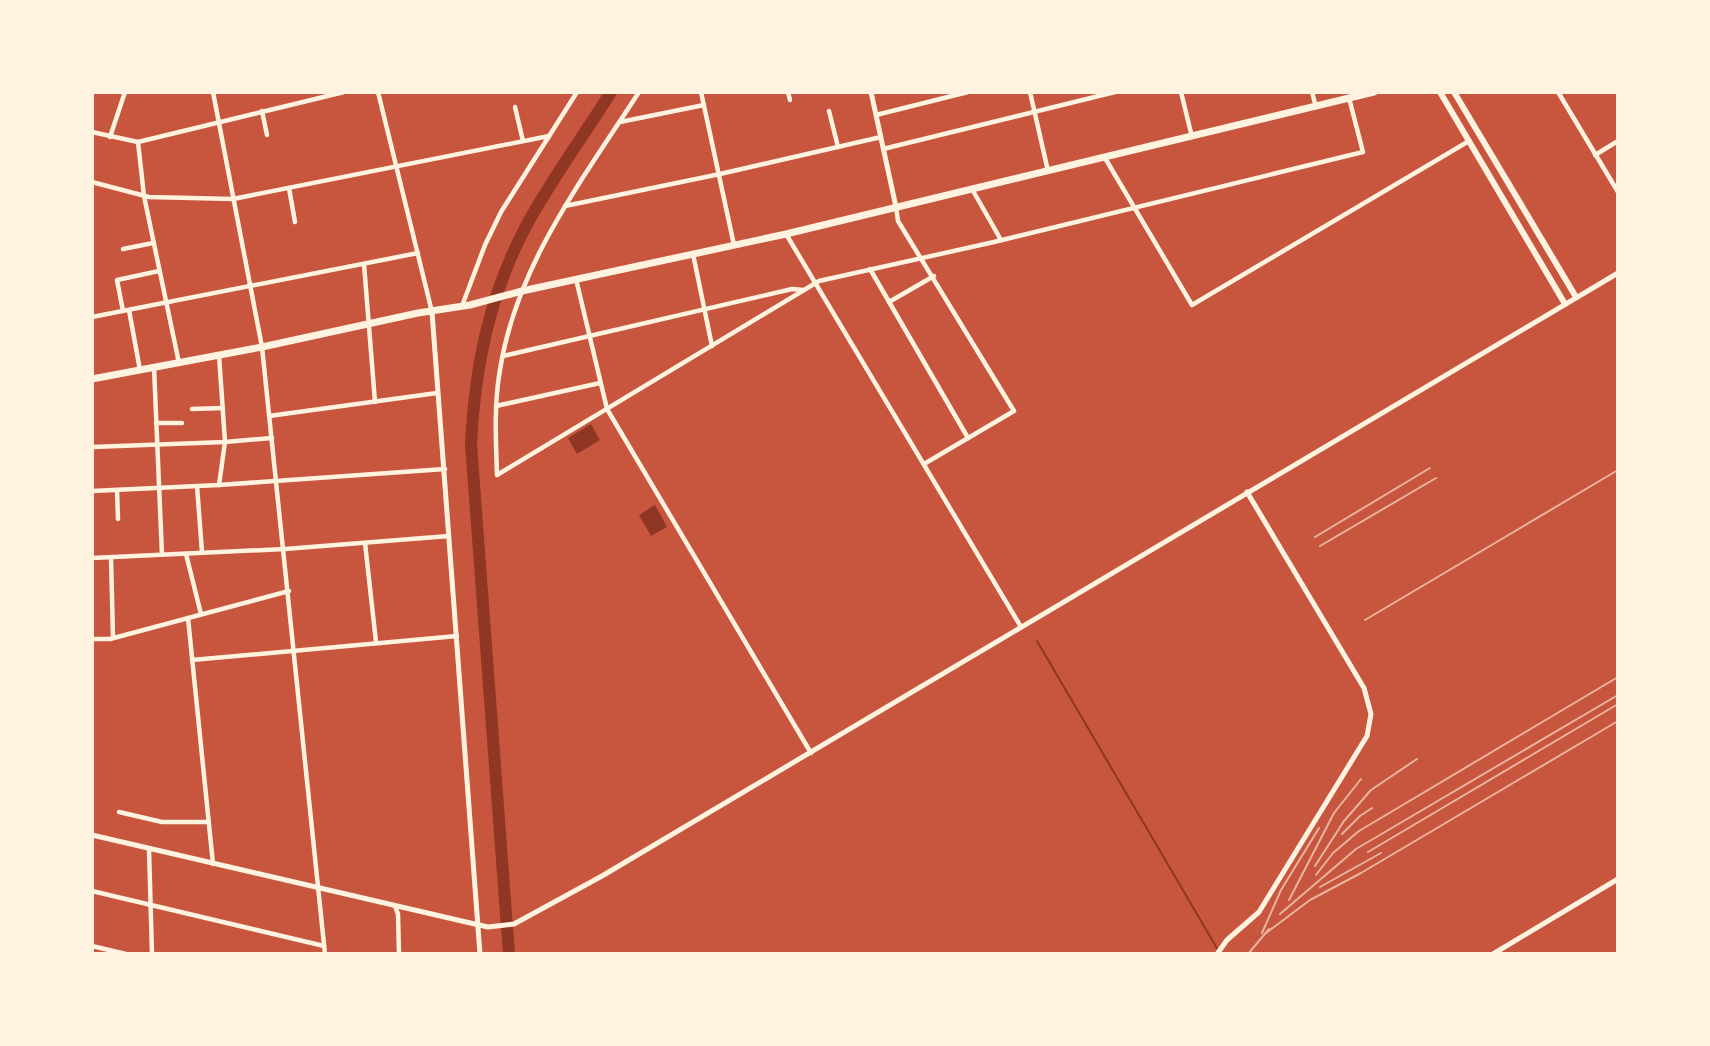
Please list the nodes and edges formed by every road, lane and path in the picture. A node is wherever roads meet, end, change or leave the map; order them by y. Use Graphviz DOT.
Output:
graph roads {
  1 [pos="125,92"];
  2 [pos="213,92"];
  3 [pos="344,92"];
  4 [pos="378,92"];
  5 [pos="577,92"];
  6 [pos="639,92"];
  7 [pos="701,92"];
  8 [pos="788,92"];
  9 [pos="871,92"];
  10 [pos="968,92"];
  11 [pos="1030,92"];
  12 [pos="1115,92"];
  13 [pos="1181,92"];
  14 [pos="1312,92"];
  15 [pos="1374,92"];
  16 [pos="1440,92"];
  17 [pos="1454,92"];
  18 [pos="1558,92"];
  19 [pos="1349,98"];
  20 [pos="790,100"];
  21 [pos="704,105"];
  22 [pos="515,107"];
  23 [pos="1316,107"];
  24 [pos="262,111"];
  25 [pos="829,111"];
  26 [pos="1035,112"];
  27 [pos="876,115"];
  28 [pos="218,122"];
  29 [pos="620,122"];
  30 [pos="92,132"];
  31 [pos="267,135"];
  32 [pos="110,136"];
  33 [pos="549,136"];
  34 [pos="881,137"];
  35 [pos="1192,137"];
  36 [pos="523,141"];
  37 [pos="1469,141"];
  38 [pos="1618,141"];
  39 [pos="138,142"];
  40 [pos="838,147"];
  41 [pos="883,149"];
  42 [pos="1595,155"];
  43 [pos="1105,158"];
  44 [pos="396,166"];
  45 [pos="1048,171"];
  46 [pos="720,174"];
  47 [pos="92,182"];
  48 [pos="288,188"];
  49 [pos="972,188"];
  50 [pos="1618,192"];
  51 [pos="144,196"];
  52 [pos="233,199"];
  53 [pos="565,206"];
  54 [pos="896,207"];
  55 [pos="1134,207"];
  56 [pos="295,222"];
  57 [pos="786,234"];
  58 [pos="1001,240"];
  59 [pos="153,243"];
  60 [pos="734,245"];
  61 [pos="123,249"];
  62 [pos="418,253"];
  63 [pos="693,254"];
  64 [pos="921,257"];
  65 [pos="364,264"];
  66 [pos="870,269"];
  67 [pos="158,272"];
  68 [pos="1618,273"];
  69 [pos="934,276"];
  70 [pos="576,280"];
  71 [pos="815,284"];
  72 [pos="250,286"];
  73 [pos="804,290"];
  74 [pos="522,291"];
  75 [pos="1576,297"];
  76 [pos="889,302"];
  77 [pos="166,303"];
  78 [pos="1565,304"];
  79 [pos="466,306"];
  80 [pos="705,310"];
  81 [pos="126,311"];
  82 [pos="432,312"];
  83 [pos="92,317"];
  84 [pos="369,323"];
  85 [pos="590,336"];
  86 [pos="712,346"];
  87 [pos="262,347"];
  88 [pos="219,354"];
  89 [pos="503,356"];
  90 [pos="179,362"];
  91 [pos="154,367"];
  92 [pos="140,370"];
  93 [pos="92,379"];
  94 [pos="600,383"];
  95 [pos="437,393"];
  96 [pos="375,402"];
  97 [pos="496,406"];
  98 [pos="223,408"];
  99 [pos="192,409"];
  100 [pos="608,409"];
  101 [pos="269,416"];
  102 [pos="156,423"];
  103 [pos="182,423"];
  104 [pos="272,438"];
  105 [pos="968,438"];
  106 [pos="225,442"];
  107 [pos="157,445"];
  108 [pos="92,447"];
  109 [pos="924,464"];
  110 [pos="445,469"];
  111 [pos="276,482"];
  112 [pos="219,485"];
  113 [pos="197,486"];
  114 [pos="159,488"];
  115 [pos="117,490"];
  116 [pos="92,492"];
  117 [pos="1247,492"];
  118 [pos="118,519"];
  119 [pos="449,536"];
  120 [pos="365,543"];
  121 [pos="284,549"];
  122 [pos="202,552"];
  123 [pos="186,554"];
  124 [pos="162,555"];
  125 [pos="110,557"];
  126 [pos="92,558"];
  127 [pos="289,591"];
  128 [pos="201,614"];
  129 [pos="188,618"];
  130 [pos="1021,627"];
  131 [pos="457,636"];
  132 [pos="113,638"];
  133 [pos="92,639"];
  134 [pos="376,642"];
  135 [pos="295,650"];
  136 [pos="192,660"];
  137 [pos="811,753"];
  138 [pos="119,812"];
  139 [pos="209,822"];
  140 [pos="92,836"];
  141 [pos="149,848"];
  142 [pos="213,864"];
  143 [pos="1618,879"];
  144 [pos="319,888"];
  145 [pos="92,891"];
  146 [pos="150,905"];
  147 [pos="395,906"];
  148 [pos="477,924"];
  149 [pos="92,946"];
  150 [pos="324,946"];
  151 [pos="126,954"];
  152 [pos="152,954"];
  153 [pos="325,954"];
  154 [pos="399,954"];
  155 [pos="480,954"];
  156 [pos="1217,954"];
  157 [pos="1493,954"];
  1 -- 32 [label="street"];
  2 -- 28 [label="street"];
  3 -- 24 [label="street"];
  4 -- 44 [label="street"];
  5 -- 33 [label="street"];
  6 -- 29 [label="street"];
  7 -- 21 [label="street"];
  8 -- 20 [label="street"];
  9 -- 27 [label="street"];
  10 -- 27 [label="street"];
  11 -- 26 [label="street"];
  12 -- 26 [label="street"];
  13 -- 35 [label="street"];
  14 -- 23 [label="street"];
  15 -- 19 [label="main road"];
  16 -- 37 [label="main road"];
  17 -- 75 [label="main road"];
  18 -- 42 [label="street"];
  19 -- 23 [label="main road"];
  19 -- 55 [label="street"];
  21 -- 29 [label="street"];
  21 -- 46 [label="street"];
  22 -- 36 [label="street"];
  23 -- 35 [label="main road"];
  24 -- 28 [label="street"];
  24 -- 31 [label="street"];
  25 -- 40 [label="street"];
  26 -- 41 [label="street"];
  26 -- 45 [label="street"];
  27 -- 34 [label="street"];
  28 -- 39 [label="street"];
  28 -- 52 [label="street"];
  29 -- 53 [label="street"];
  30 -- 32 [label="street"];
  32 -- 39 [label="street"];
  33 -- 36 [label="street"];
  33 -- 79 [label="street"];
  34 -- 40 [label="street"];
  34 -- 41 [label="street"];
  35 -- 43 [label="main road"];
  36 -- 44 [label="street"];
  37 -- 55 [label="street"];
  37 -- 78 [label="main road"];
  38 -- 42 [label="street"];
  39 -- 51 [label="street"];
  40 -- 46 [label="street"];
  41 -- 54 [label="street"];
  42 -- 50 [label="street"];
  43 -- 45 [label="main road"];
  43 -- 55 [label="street"];
  44 -- 48 [label="street"];
  44 -- 62 [label="street"];
  45 -- 49 [label="main road"];
  46 -- 53 [label="street"];
  46 -- 60 [label="street"];
  47 -- 51 [label="street"];
  48 -- 52 [label="street"];
  48 -- 56 [label="street"];
  49 -- 54 [label="main road"];
  49 -- 58 [label="street"];
  51 -- 52 [label="street"];
  51 -- 59 [label="street"];
  52 -- 72 [label="street"];
  53 -- 74 [label="street"];
  54 -- 57 [label="main road"];
  54 -- 64 [label="street"];
  55 -- 58 [label="street"];
  57 -- 60 [label="main road"];
  57 -- 71 [label="street"];
  58 -- 64 [label="street"];
  59 -- 61 [label="street"];
  59 -- 67 [label="street"];
  60 -- 63 [label="main road"];
  62 -- 65 [label="street"];
  62 -- 82 [label="street"];
  63 -- 70 [label="main road"];
  63 -- 80 [label="street"];
  64 -- 66 [label="street"];
  64 -- 69 [label="street"];
  65 -- 72 [label="street"];
  65 -- 84 [label="street"];
  66 -- 71 [label="street"];
  66 -- 76 [label="street"];
  67 -- 77 [label="street"];
  67 -- 81 [label="street"];
  68 -- 75 [label="street"];
  69 -- 76 [label="street"];
  69 -- 105 [label="street"];
  70 -- 74 [label="main road"];
  70 -- 85 [label="street"];
  71 -- 73 [label="street"];
  71 -- 109 [label="street"];
  72 -- 77 [label="street"];
  72 -- 87 [label="street"];
  73 -- 80 [label="street"];
  73 -- 86 [label="street"];
  74 -- 79 [label="main road"];
  74 -- 89 [label="street"];
  75 -- 78 [label="street"];
  76 -- 105 [label="street"];
  77 -- 81 [label="street"];
  77 -- 90 [label="street"];
  78 -- 117 [label="street"];
  79 -- 82 [label="main road"];
  80 -- 85 [label="street"];
  80 -- 86 [label="street"];
  81 -- 83 [label="street"];
  81 -- 92 [label="street"];
  82 -- 84 [label="main road"];
  82 -- 95 [label="street"];
  84 -- 87 [label="main road"];
  84 -- 96 [label="street"];
  85 -- 89 [label="street"];
  85 -- 94 [label="street"];
  86 -- 100 [label="street"];
  87 -- 88 [label="main road"];
  87 -- 101 [label="street"];
  88 -- 90 [label="main road"];
  88 -- 98 [label="street"];
  89 -- 97 [label="street"];
  90 -- 91 [label="main road"];
  91 -- 92 [label="main road"];
  91 -- 102 [label="street"];
  92 -- 93 [label="main road"];
  94 -- 97 [label="street"];
  94 -- 100 [label="street"];
  95 -- 96 [label="street"];
  95 -- 110 [label="street"];
  96 -- 101 [label="street"];
  97 -- 100 [label="street"];
  98 -- 99 [label="street"];
  98 -- 106 [label="street"];
  100 -- 137 [label="street"];
  101 -- 104 [label="street"];
  102 -- 103 [label="street"];
  102 -- 107 [label="street"];
  104 -- 106 [label="street"];
  104 -- 111 [label="street"];
  105 -- 109 [label="street"];
  106 -- 107 [label="street"];
  106 -- 112 [label="street"];
  107 -- 108 [label="street"];
  107 -- 114 [label="street"];
  109 -- 130 [label="street"];
  110 -- 111 [label="street"];
  110 -- 119 [label="street"];
  111 -- 112 [label="street"];
  111 -- 121 [label="street"];
  112 -- 113 [label="street"];
  113 -- 114 [label="street"];
  113 -- 122 [label="street"];
  114 -- 115 [label="street"];
  114 -- 124 [label="street"];
  115 -- 116 [label="street"];
  115 -- 118 [label="street"];
  117 -- 130 [label="street"];
  117 -- 156 [label="street"];
  119 -- 120 [label="street"];
  119 -- 131 [label="street"];
  120 -- 121 [label="street"];
  120 -- 134 [label="street"];
  121 -- 122 [label="street"];
  121 -- 127 [label="street"];
  122 -- 123 [label="street"];
  123 -- 124 [label="street"];
  123 -- 128 [label="street"];
  124 -- 125 [label="street"];
  125 -- 126 [label="street"];
  125 -- 132 [label="street"];
  127 -- 128 [label="street"];
  127 -- 135 [label="street"];
  128 -- 129 [label="street"];
  129 -- 132 [label="street"];
  129 -- 136 [label="street"];
  130 -- 137 [label="street"];
  131 -- 134 [label="street"];
  131 -- 148 [label="street"];
  132 -- 133 [label="street"];
  134 -- 135 [label="street"];
  135 -- 136 [label="street"];
  135 -- 144 [label="street"];
  136 -- 139 [label="street"];
  137 -- 148 [label="street"];
  138 -- 139 [label="street"];
  139 -- 142 [label="street"];
  140 -- 141 [label="street"];
  141 -- 142 [label="street"];
  141 -- 146 [label="street"];
  142 -- 144 [label="street"];
  143 -- 157 [label="street"];
  144 -- 147 [label="street"];
  144 -- 150 [label="street"];
  145 -- 146 [label="street"];
  146 -- 150 [label="street"];
  146 -- 152 [label="street"];
  147 -- 148 [label="street"];
  147 -- 154 [label="street"];
  148 -- 155 [label="street"];
  149 -- 151 [label="street"];
  150 -- 153 [label="street"];
}
